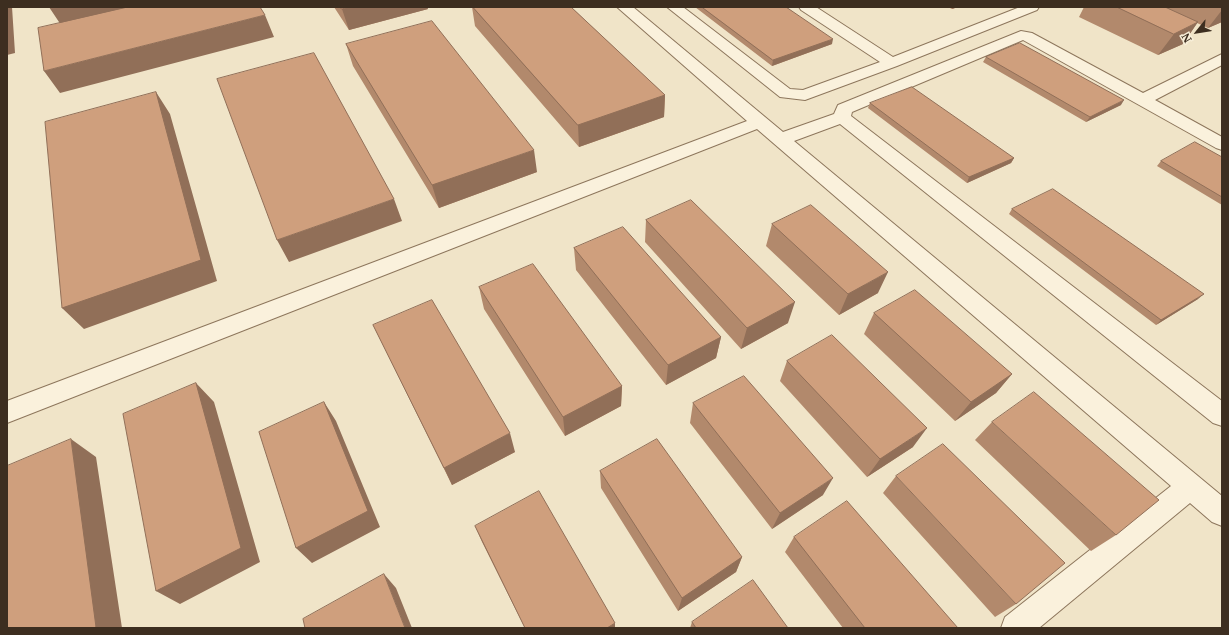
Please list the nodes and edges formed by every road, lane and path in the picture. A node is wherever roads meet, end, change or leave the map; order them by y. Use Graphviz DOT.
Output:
graph roads {
  1 [pos="624,7"];
  2 [pos="674,7"];
  3 [pos="806,7"];
  4 [pos="1025,8"];
  5 [pos="1222,59"];
  6 [pos="892,63"];
  7 [pos="1142,100"];
  8 [pos="842,117"];
  9 [pos="760,122"];
  10 [pos="781,139"];
  11 [pos="1222,144"];
  12 [pos="7,412"];
  13 [pos="1222,415"];
  14 [pos="1191,486"];
  15 [pos="1222,512"];
  16 [pos="1016,628"];
  1 -- 9 [label="street"];
  2 -- 6 [label="street"];
  3 -- 6 [label="street"];
  4 -- 6 [label="street"];
  5 -- 7 [label="street"];
  7 -- 8 [label="street"];
  7 -- 11 [label="street"];
  8 -- 10 [label="street"];
  8 -- 13 [label="street"];
  9 -- 10 [label="street"];
  9 -- 12 [label="street"];
  10 -- 14 [label="street"];
  14 -- 15 [label="street"];
  14 -- 16 [label="street"];
}
